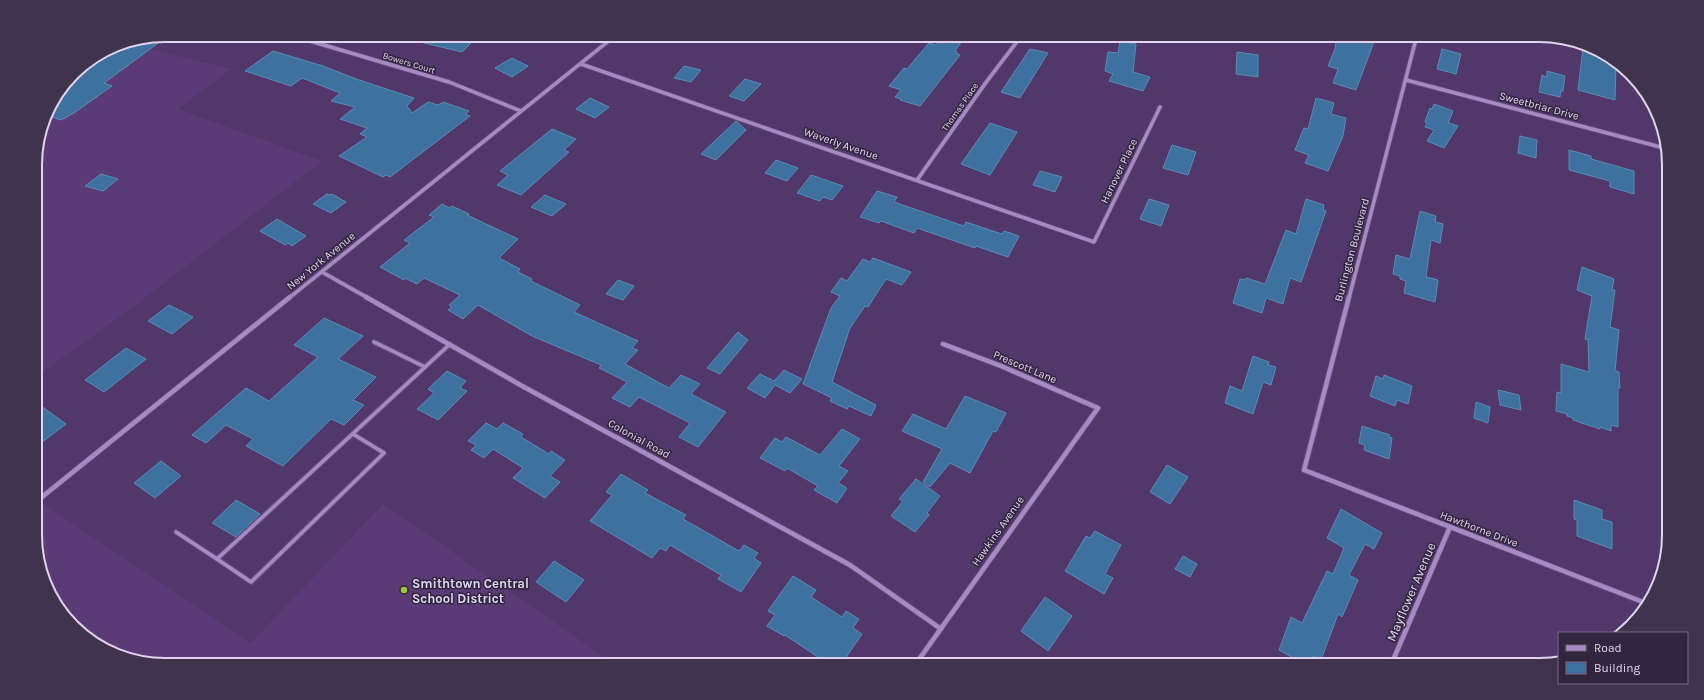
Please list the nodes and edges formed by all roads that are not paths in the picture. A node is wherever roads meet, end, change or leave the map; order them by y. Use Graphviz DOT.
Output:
graph roads {
  1 [pos="314,42"];
  2 [pos="608,42"];
  3 [pos="1415,42"];
  4 [pos="1016,43"];
  5 [pos="581,64"];
  6 [pos="1406,80"];
  7 [pos="1160,107"];
  8 [pos="521,112"];
  9 [pos="1661,148"];
  10 [pos="917,180"];
  11 [pos="1094,242"];
  12 [pos="322,272"];
  13 [pos="374,342"];
  14 [pos="450,344"];
  15 [pos="943,344"];
  16 [pos="425,367"];
  17 [pos="1098,408"];
  18 [pos="353,434"];
  19 [pos="1304,470"];
  20 [pos="42,497"];
  21 [pos="1450,527"];
  22 [pos="176,532"];
  23 [pos="217,559"];
  24 [pos="1642,602"];
  25 [pos="940,630"];
  26 [pos="920,658"];
  27 [pos="1394,658"];
  1 -- 8 [label="street, Bowers Court"];
  2 -- 5 [label="street, New York Avenue"];
  3 -- 6 [label="street, Burlington Boulevard"];
  4 -- 10 [label="street, Thomas Place"];
  5 -- 8 [label="street, New York Avenue"];
  5 -- 10 [label="street, Waverly Avenue"];
  6 -- 9 [label="street, Sweetbriar Drive"];
  6 -- 19 [label="street, Burlington Boulevard"];
  7 -- 11 [label="street, Hanover Place"];
  8 -- 12 [label="street, New York Avenue"];
  10 -- 11 [label="street, Waverly Avenue"];
  12 -- 14 [label="street, Colonial Road"];
  12 -- 20 [label="street, New York Avenue"];
  13 -- 16 [label="lane"];
  14 -- 16 [label="lane"];
  14 -- 25 [label="street, Colonial Road"];
  15 -- 17 [label="street, Prescott Lane"];
  16 -- 18 [label="lane"];
  17 -- 25 [label="street, Hawkins Avenue"];
  18 -- 23 [label="lane"];
  18 -- 23 [label="lane"];
  19 -- 21 [label="street, Hawthorne Drive"];
  21 -- 24 [label="street, Hawthorne Drive"];
  21 -- 27 [label="street, Mayflower Avenue"];
  22 -- 23 [label="lane"];
  25 -- 26 [label="street, Hawkins Avenue"];
}
